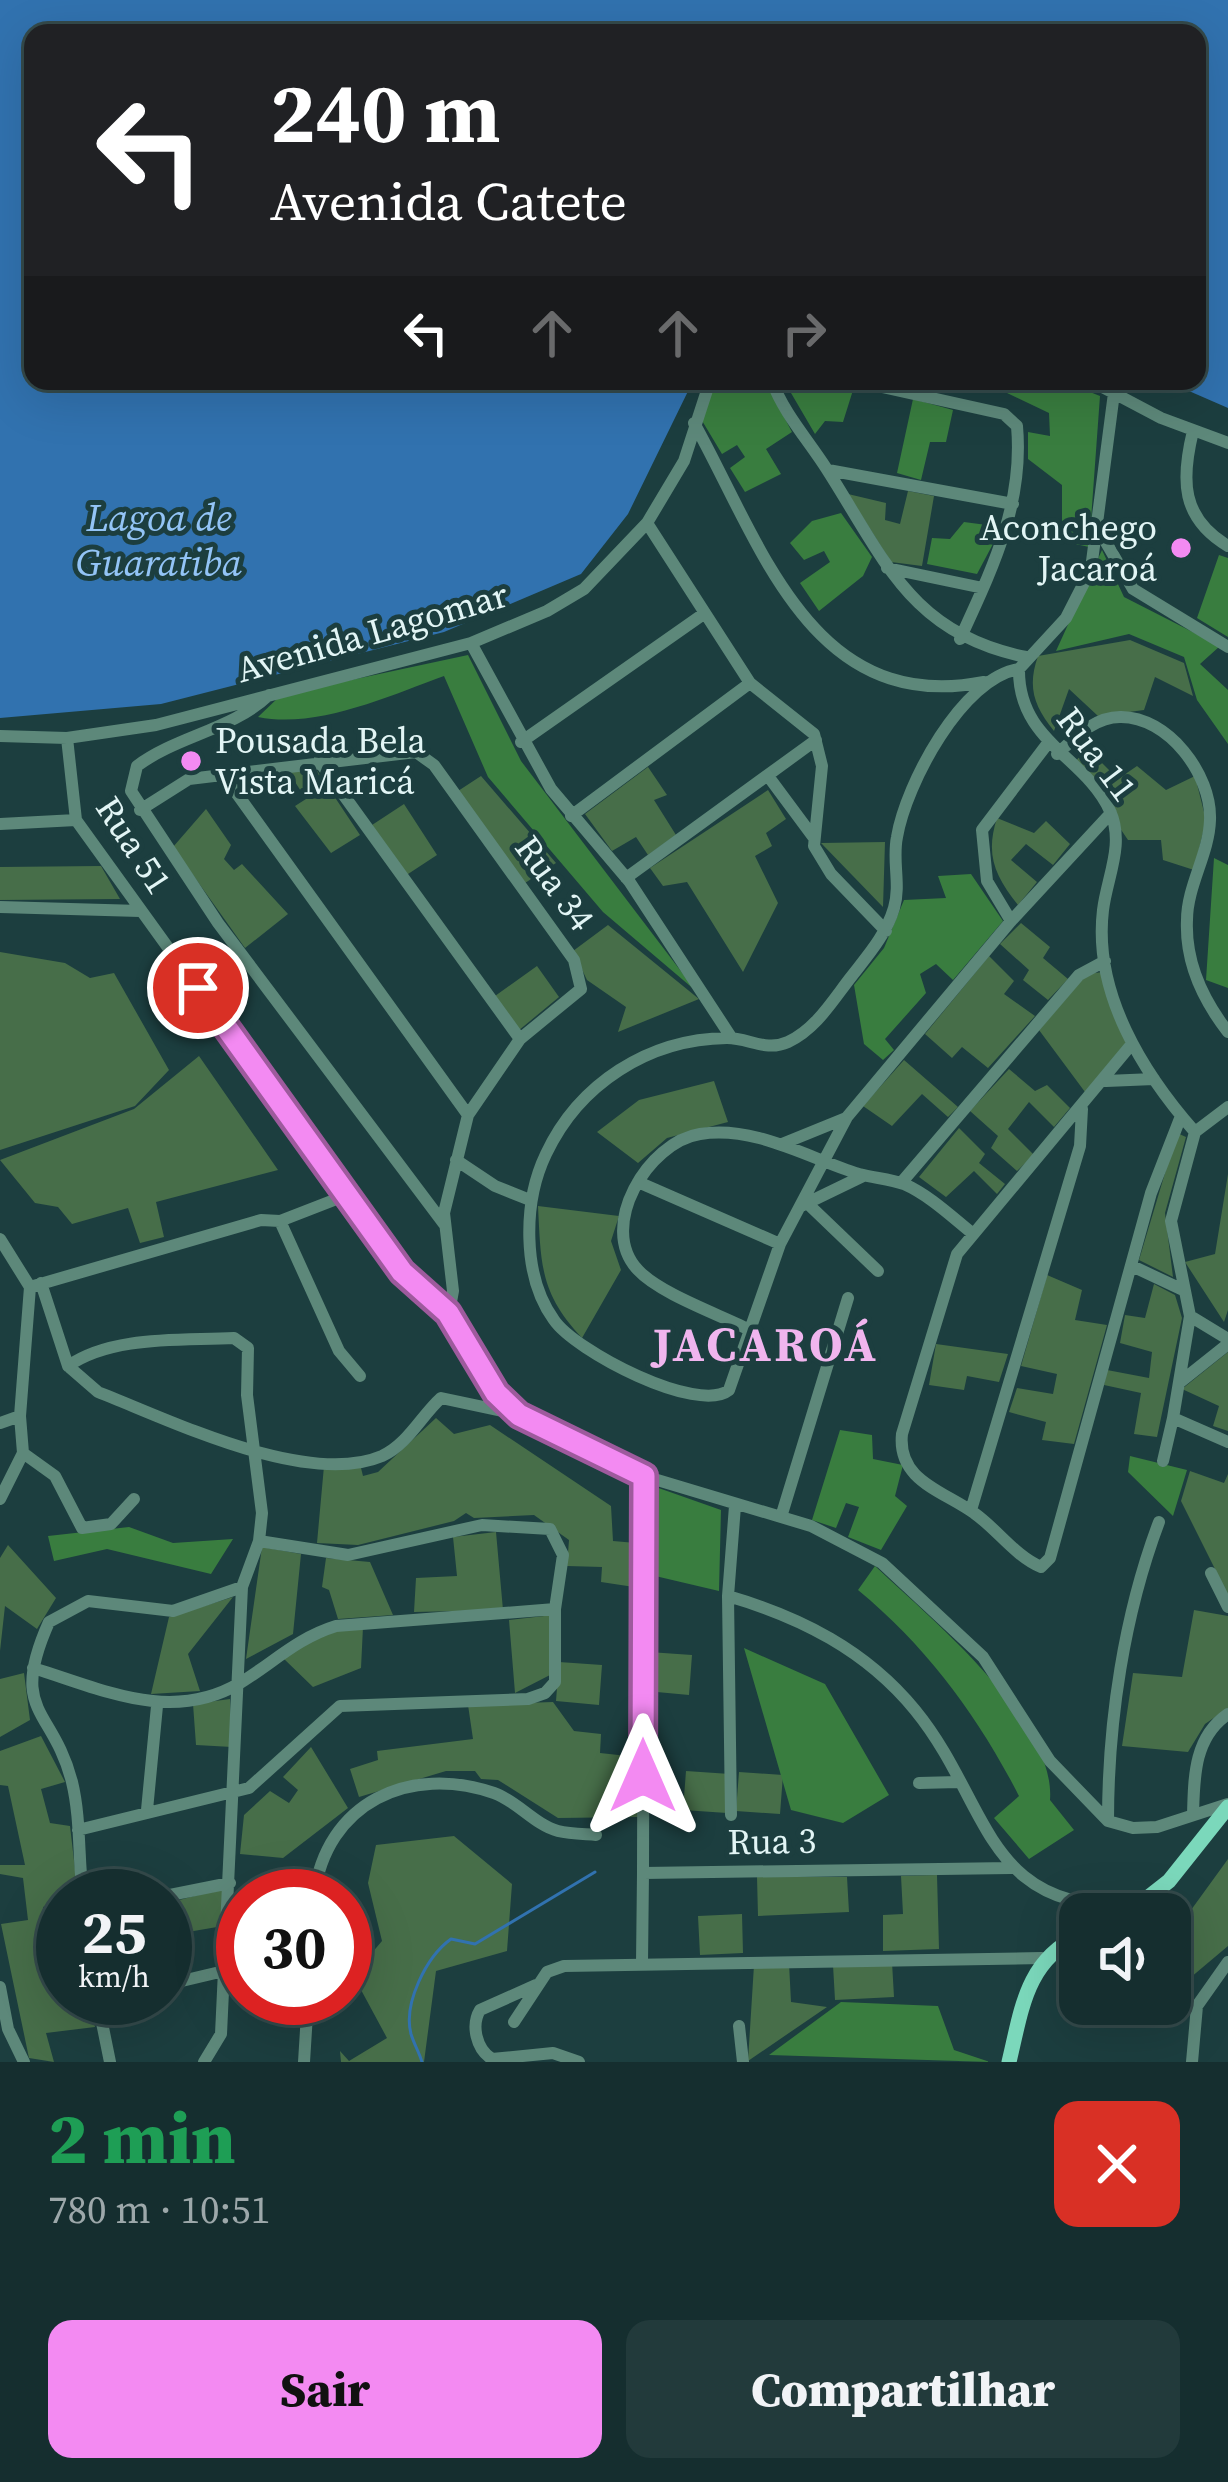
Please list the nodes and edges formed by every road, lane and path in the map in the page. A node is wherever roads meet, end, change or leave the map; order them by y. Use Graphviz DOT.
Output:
graph roads {
  1 [pos="706,390"];
  2 [pos="778,390"];
  3 [pos="892,390"];
  4 [pos="1108,390"];
  5 [pos="1114,393"];
  6 [pos="694,422"];
  7 [pos="1193,430"];
  8 [pos="1228,443"];
  9 [pos="828,470"];
  10 [pos="1012,504"];
  11 [pos="647,523"];
  12 [pos="1100,532"];
  13 [pos="1228,546"];
  14 [pos="887,568"];
  15 [pos="983,588"];
  16 [pos="705,613"];
  17 [pos="960,638"];
  18 [pos="471,643"];
  19 [pos="1228,647"];
  20 [pos="1023,663"];
  21 [pos="984,682"];
  22 [pos="750,683"];
  23 [pos="274,690"];
  24 [pos="0,736"];
  25 [pos="68,738"];
  26 [pos="816,740"];
  27 [pos="521,742"];
  28 [pos="1053,749"];
  29 [pos="319,761"];
  30 [pos="222,773"];
  31 [pos="768,776"];
  32 [pos="140,810"];
  33 [pos="1111,813"];
  34 [pos="571,816"];
  35 [pos="76,820"];
  36 [pos="0,824"];
  37 [pos="814,838"];
  38 [pos="626,878"];
  39 [pos="0,907"];
  40 [pos="140,910"];
  41 [pos="1011,921"];
  42 [pos="886,932"];
  43 [pos="1105,962"];
  44 [pos="1228,1032"];
  45 [pos="730,1037"];
  46 [pos="520,1040"];
  47 [pos="1132,1046"];
  48 [pos="1154,1079"];
  49 [pos="1105,1081"];
  50 [pos="1228,1107"];
  51 [pos="1082,1109"];
  52 [pos="468,1115"];
  53 [pos="1181,1116"];
  54 [pos="847,1117"];
  55 [pos="1195,1132"];
  56 [pos="782,1144"];
  57 [pos="455,1160"];
  58 [pos="826,1162"];
  59 [pos="864,1175"];
  60 [pos="638,1182"];
  61 [pos="902,1183"];
  62 [pos="346,1195"];
  63 [pos="530,1200"];
  64 [pos="803,1205"];
  65 [pos="280,1221"];
  66 [pos="444,1225"];
  67 [pos="971,1233"];
  68 [pos="0,1239"];
  69 [pos="780,1244"];
  70 [pos="1132,1266"];
  71 [pos="878,1271"];
  72 [pos="35,1285"];
  73 [pos="1181,1289"];
  74 [pos="848,1298"];
  75 [pos="448,1313"];
  76 [pos="1190,1316"];
  77 [pos="752,1331"];
  78 [pos="1228,1342"];
  79 [pos="68,1366"];
  80 [pos="360,1376"];
  81 [pos="1178,1384"];
  82 [pos="519,1415"];
  83 [pos="20,1416"];
  84 [pos="1173,1418"];
  85 [pos="0,1423"];
  86 [pos="1228,1442"];
  87 [pos="252,1450"];
  88 [pos="23,1453"];
  89 [pos="1163,1461"];
  90 [pos="644,1476"];
  91 [pos="134,1498"];
  92 [pos="0,1499"];
  93 [pos="735,1506"];
  94 [pos="971,1510"];
  95 [pos="781,1517"];
  96 [pos="1159,1522"];
  97 [pos="259,1541"];
  98 [pos="1211,1573"];
  99 [pos="242,1587"];
  100 [pos="728,1596"];
  101 [pos="1228,1607"];
  102 [pos="555,1609"];
  103 [pos="33,1668"];
  104 [pos="238,1684"];
  105 [pos="157,1706"];
  106 [pos="1228,1714"];
  107 [pos="958,1782"];
  108 [pos="919,1784"];
  109 [pos="236,1790"];
  110 [pos="1228,1806"];
  111 [pos="147,1810"];
  112 [pos="731,1815"];
  113 [pos="1193,1815"];
  114 [pos="1108,1821"];
  115 [pos="79,1830"];
  116 [pos="596,1835"];
  117 [pos="1011,1868"];
  118 [pos="81,1869"];
  119 [pos="231,1869"];
  120 [pos="321,1869"];
  121 [pos="643,1874"];
  122 [pos="1155,1893"];
  123 [pos="1059,1894"];
  124 [pos="1059,1948"];
  125 [pos="1042,1958"];
  126 [pos="1228,1962"];
  127 [pos="642,1963"];
  128 [pos="537,1984"];
  129 [pos="0,1987"];
  130 [pos="514,2022"];
  131 [pos="105,2025"];
  132 [pos="221,2025"];
  133 [pos="306,2025"];
  134 [pos="739,2026"];
  135 [pos="24,2062"];
  136 [pos="110,2062"];
  137 [pos="204,2062"];
  138 [pos="304,2062"];
  139 [pos="579,2062"];
  140 [pos="734,2062"];
  141 [pos="743,2062"];
  142 [pos="1009,2062"];
  143 [pos="1192,2062"];
  1 -- 6 [label="street, Avenida Lagomar"];
  2 -- 9 [label="street"];
  3 -- 10 [label="street"];
  4 -- 5 [label="street"];
  5 -- 7 [label="street"];
  5 -- 12 [label="street"];
  6 -- 11 [label="street, Avenida Lagomar"];
  6 -- 21 [label="street"];
  7 -- 8 [label="street"];
  7 -- 13 [label="street"];
  9 -- 10 [label="street"];
  9 -- 14 [label="street"];
  10 -- 15 [label="street"];
  11 -- 16 [label="street"];
  11 -- 18 [label="street, Avenida Lagomar"];
  12 -- 19 [label="street"];
  12 -- 20 [label="street"];
  14 -- 15 [label="street"];
  14 -- 17 [label="street"];
  15 -- 17 [label="street"];
  16 -- 22 [label="street"];
  16 -- 27 [label="street"];
  17 -- 20 [label="street"];
  18 -- 23 [label="street, Avenida Lagomar"];
  18 -- 27 [label="street"];
  20 -- 21 [label="street"];
  20 -- 28 [label="street, Rua 11"];
  21 -- 42 [label="street"];
  22 -- 26 [label="street"];
  22 -- 34 [label="street"];
  23 -- 25 [label="street, Avenida Lagomar"];
  23 -- 32 [label="street"];
  24 -- 25 [label="street, Avenida Lagomar"];
  25 -- 35 [label="street, Rua 51"];
  26 -- 31 [label="street"];
  26 -- 37 [label="street"];
  27 -- 34 [label="street"];
  28 -- 33 [label="street, Rua 11"];
  28 -- 41 [label="street"];
  28 -- 44 [label="street"];
  29 -- 30 [label="street"];
  29 -- 46 [label="street"];
  29 -- 46 [label="street, Rua 34"];
  30 -- 32 [label="street"];
  30 -- 52 [label="street"];
  31 -- 37 [label="street"];
  31 -- 38 [label="street"];
  32 -- 66 [label="street"];
  33 -- 41 [label="street"];
  33 -- 43 [label="street, Rua 11"];
  34 -- 38 [label="street"];
  35 -- 36 [label="street"];
  35 -- 40 [label="street, Rua 51"];
  37 -- 42 [label="street"];
  38 -- 45 [label="street"];
  39 -- 40 [label="street"];
  40 -- 62 [label="street, Rua 51"];
  41 -- 54 [label="street"];
  42 -- 45 [label="street"];
  43 -- 47 [label="street, Rua 11"];
  43 -- 61 [label="street"];
  45 -- 63 [label="street"];
  46 -- 52 [label="street, Rua 34"];
  47 -- 48 [label="street, Rua 11"];
  47 -- 49 [label="street"];
  48 -- 49 [label="street"];
  48 -- 53 [label="street, Rua 11"];
  49 -- 51 [label="street"];
  50 -- 55 [label="street"];
  51 -- 67 [label="street"];
  51 -- 94 [label="street"];
  52 -- 57 [label="street, Rua 34"];
  53 -- 55 [label="street, Rua 11"];
  53 -- 70 [label="street"];
  54 -- 56 [label="street"];
  54 -- 58 [label="street"];
  55 -- 73 [label="street"];
  56 -- 58 [label="street"];
  56 -- 60 [label="street"];
  57 -- 63 [label="street"];
  57 -- 66 [label="street, Rua 34"];
  58 -- 59 [label="street"];
  58 -- 64 [label="street"];
  59 -- 61 [label="street"];
  59 -- 64 [label="street"];
  60 -- 69 [label="street"];
  60 -- 77 [label="street"];
  61 -- 67 [label="street"];
  62 -- 65 [label="street"];
  62 -- 75 [label="street, Rua 51"];
  63 -- 77 [label="street"];
  64 -- 69 [label="street"];
  64 -- 71 [label="street"];
  65 -- 72 [label="street"];
  65 -- 80 [label="street"];
  66 -- 75 [label="street, Rua 34"];
  67 -- 94 [label="street"];
  68 -- 72 [label="street"];
  69 -- 77 [label="street"];
  70 -- 73 [label="street"];
  70 -- 94 [label="street"];
  72 -- 79 [label="street"];
  72 -- 83 [label="street"];
  73 -- 76 [label="street"];
  74 -- 95 [label="street"];
  75 -- 82 [label="street"];
  76 -- 78 [label="street"];
  76 -- 81 [label="street"];
  78 -- 81 [label="street"];
  79 -- 87 [label="street"];
  79 -- 87 [label="street"];
  81 -- 84 [label="street"];
  82 -- 87 [label="street"];
  82 -- 90 [label="street"];
  83 -- 85 [label="street"];
  83 -- 88 [label="street"];
  84 -- 86 [label="street"];
  84 -- 89 [label="street"];
  87 -- 97 [label="street"];
  88 -- 91 [label="street"];
  88 -- 92 [label="street"];
  90 -- 93 [label="street"];
  90 -- 121 [label="street"];
  93 -- 95 [label="street"];
  93 -- 100 [label="street"];
  95 -- 114 [label="street"];
  96 -- 114 [label="street"];
  97 -- 99 [label="street"];
  97 -- 102 [label="street"];
  98 -- 101 [label="street"];
  99 -- 103 [label="street"];
  99 -- 104 [label="street"];
  100 -- 107 [label="street"];
  100 -- 112 [label="street"];
  102 -- 104 [label="street"];
  102 -- 109 [label="street"];
  103 -- 105 [label="street"];
  103 -- 115 [label="street"];
  104 -- 105 [label="street"];
  104 -- 109 [label="street"];
  105 -- 111 [label="street"];
  106 -- 113 [label="street"];
  107 -- 108 [label="street"];
  107 -- 117 [label="street"];
  109 -- 111 [label="street"];
  109 -- 119 [label="street"];
  110 -- 113 [label="street"];
  110 -- 122 [label="main road"];
  111 -- 115 [label="street"];
  113 -- 114 [label="street"];
  115 -- 118 [label="street"];
  116 -- 120 [label="street"];
  117 -- 121 [label="street, Rua 3"];
  117 -- 123 [label="street"];
  121 -- 127 [label="street"];
  124 -- 125 [label="main road"];
  125 -- 127 [label="street"];
  125 -- 142 [label="main road"];
  126 -- 143 [label="street"];
  127 -- 128 [label="street"];
  128 -- 130 [label="street"];
  128 -- 139 [label="street"];
  129 -- 135 [label="street"];
  131 -- 136 [label="street"];
  132 -- 137 [label="street"];
  133 -- 138 [label="street"];
  134 -- 141 [label="street"];
  140 -- 141 [label="street"];
}
